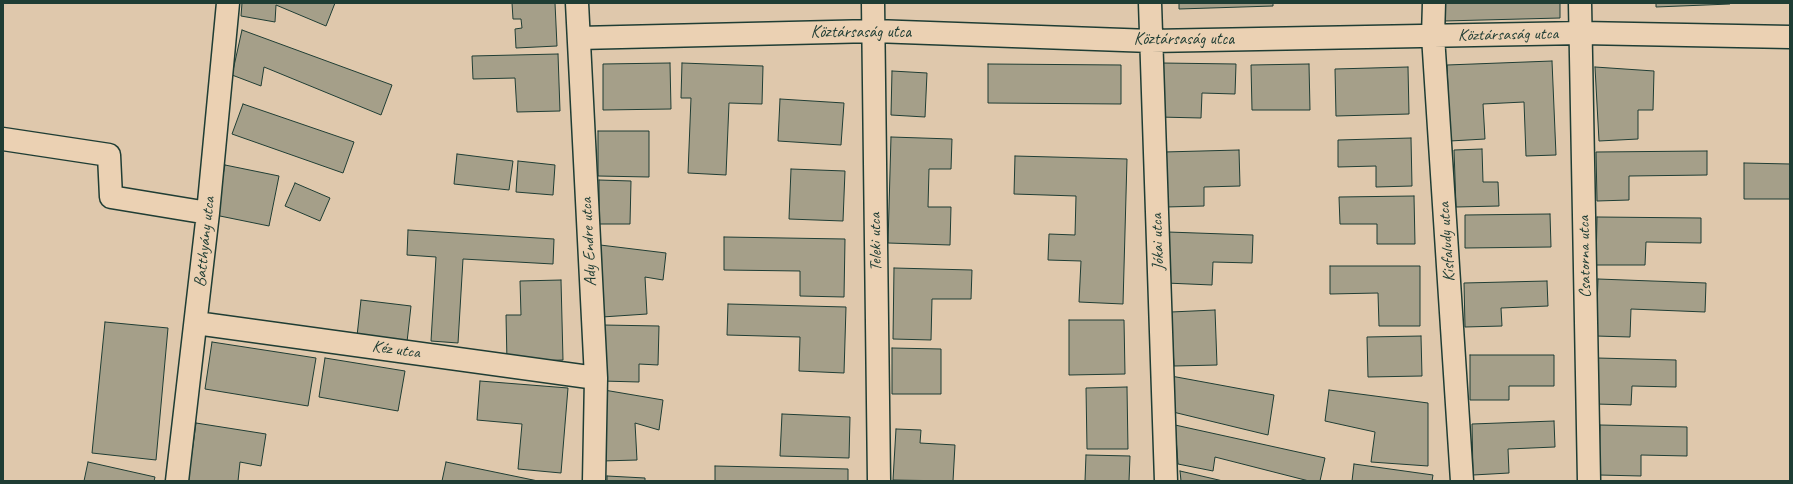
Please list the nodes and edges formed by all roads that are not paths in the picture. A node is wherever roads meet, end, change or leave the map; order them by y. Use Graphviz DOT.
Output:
graph roads {
  1 [pos="228,3"];
  2 [pos="577,3"];
  3 [pos="873,3"];
  4 [pos="1150,3"];
  5 [pos="1434,3"];
  6 [pos="1580,3"];
  7 [pos="874,31"];
  8 [pos="1582,33"];
  9 [pos="1433,36"];
  10 [pos="1790,37"];
  11 [pos="579,38"];
  12 [pos="1151,41"];
  13 [pos="3,139"];
  14 [pos="208,213"];
  15 [pos="196,323"];
  16 [pos="596,378"];
  17 [pos="177,481"];
  18 [pos="594,481"];
  19 [pos="879,481"];
  20 [pos="1166,481"];
  21 [pos="1462,481"];
  22 [pos="1588,481"];
  1 -- 14 [label="street, Batthyány utca"];
  2 -- 11 [label="street, Ady Endre utca"];
  3 -- 7 [label="street, Teleki utca"];
  4 -- 12 [label="street, Jókai utca"];
  5 -- 9 [label="street, Kisfaludy utca"];
  6 -- 8 [label="street"];
  7 -- 11 [label="street, Köztársaság utca"];
  7 -- 12 [label="street, Köztársaság utca"];
  7 -- 19 [label="street, Teleki utca"];
  8 -- 9 [label="street, Köztársaság utca"];
  8 -- 10 [label="street, Köztársaság utca"];
  8 -- 22 [label="street, Csatorna utca"];
  9 -- 12 [label="street, Köztársaság utca"];
  9 -- 21 [label="street, Kisfaludy utca"];
  11 -- 16 [label="street, Ady Endre utca"];
  12 -- 20 [label="street, Jókai utca"];
  13 -- 14 [label="street"];
  14 -- 15 [label="street, Batthyány utca"];
  15 -- 16 [label="street, Kéz utca"];
  15 -- 17 [label="street, Batthyány utca"];
  16 -- 18 [label="street, Ady Endre utca"];
}
